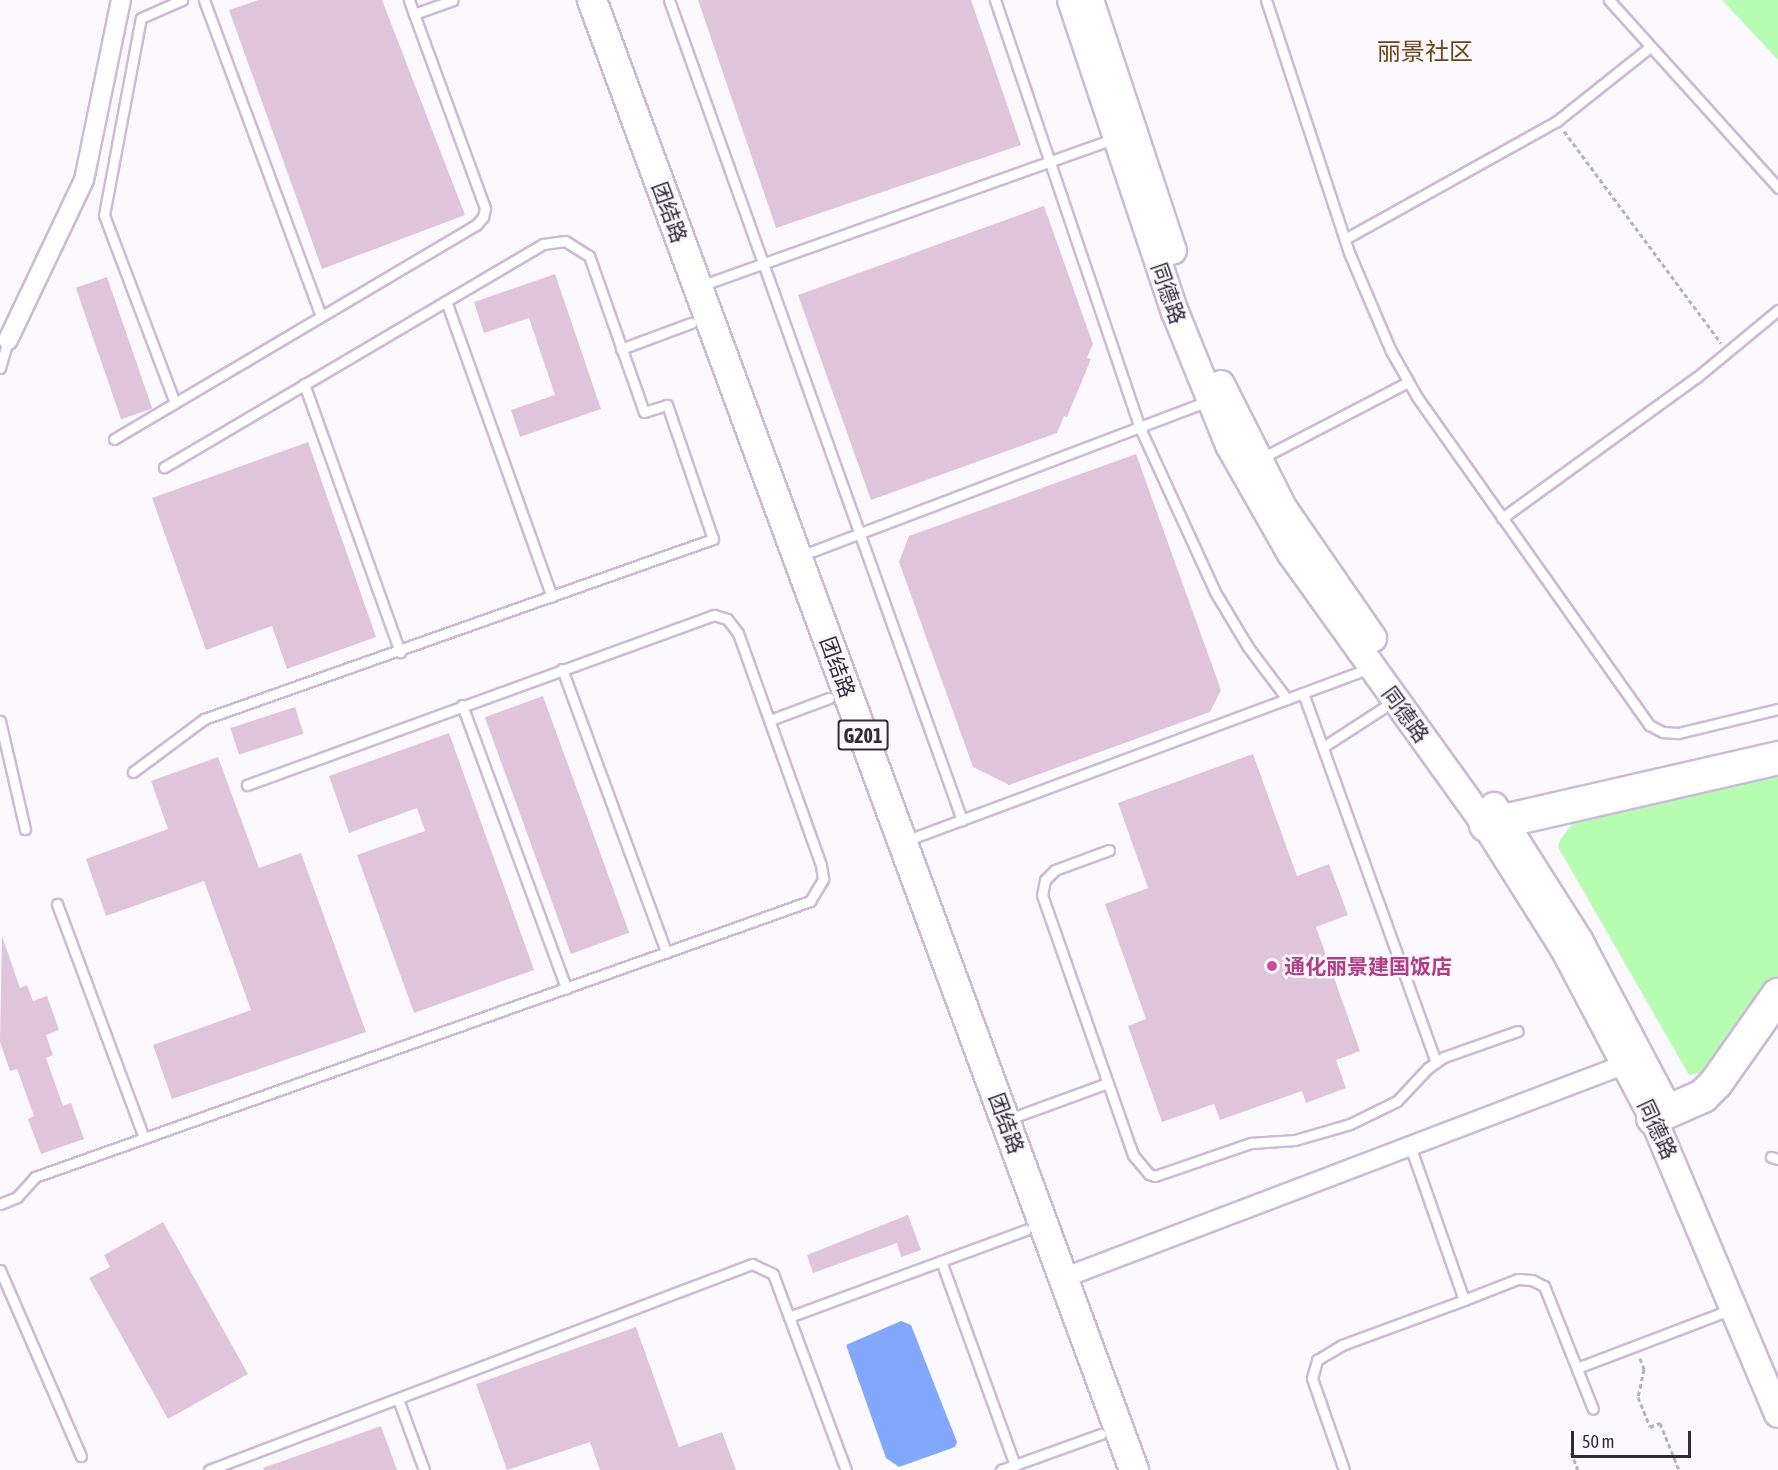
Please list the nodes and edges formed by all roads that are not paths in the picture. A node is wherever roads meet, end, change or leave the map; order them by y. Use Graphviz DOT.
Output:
graph roads {
  1 [pos="121,0"];
  2 [pos="182,0"];
  3 [pos="204,0"];
  4 [pos="409,0"];
  5 [pos="453,0"];
  6 [pos="572,0"];
  7 [pos="592,0"];
  8 [pos="669,0"];
  9 [pos="995,0"];
  10 [pos="1071,0"];
  11 [pos="1090,0"];
  12 [pos="1266,0"];
  13 [pos="1609,0"];
  14 [pos="414,14"];
  15 [pos="1650,47"];
  16 [pos="1117,138"];
  17 [pos="1050,161"];
  18 [pos="1778,188"];
  19 [pos="1345,239"];
  20 [pos="763,264"];
  21 [pos="698,287"];
  22 [pos="446,301"];
  23 [pos="1778,310"];
  24 [pos="321,316"];
  25 [pos="691,323"];
  26 [pos="8,340"];
  27 [pos="621,349"];
  28 [pos="0,368"];
  29 [pos="1408,382"];
  30 [pos="304,384"];
  31 [pos="1209,402"];
  32 [pos="175,403"];
  33 [pos="1140,428"];
  34 [pos="114,440"];
  35 [pos="1257,461"];
  36 [pos="164,467"];
  37 [pos="1502,518"];
  38 [pos="860,533"];
  39 [pos="797,557"];
  40 [pos="552,597"];
  41 [pos="400,652"];
  42 [pos="1372,667"];
  43 [pos="562,669"];
  44 [pos="1303,693"];
  45 [pos="829,698"];
  46 [pos="1287,699"];
  47 [pos="1396,700"];
  48 [pos="462,705"];
  49 [pos="1778,709"];
  50 [pos="770,720"];
  51 [pos="0,721"];
  52 [pos="1323,747"];
  53 [pos="1778,758"];
  54 [pos="133,772"];
  55 [pos="247,785"];
  56 [pos="962,820"];
  57 [pos="1494,822"];
  58 [pos="25,829"];
  59 [pos="903,842"];
  60 [pos="1109,850"];
  61 [pos="57,904"];
  62 [pos="666,952"];
  63 [pos="566,988"];
  64 [pos="1778,995"];
  65 [pos="1518,1031"];
  66 [pos="1436,1062"];
  67 [pos="1626,1064"];
  68 [pos="1108,1083"];
  69 [pos="1661,1114"];
  70 [pos="1005,1121"];
  71 [pos="144,1138"];
  72 [pos="1410,1146"];
  73 [pos="0,1204"];
  74 [pos="1025,1230"];
  75 [pos="941,1261"];
  76 [pos="0,1270"];
  77 [pos="1064,1278"];
  78 [pos="1464,1300"];
  79 [pos="1735,1308"];
  80 [pos="789,1317"];
  81 [pos="1778,1367"];
  82 [pos="1577,1368"];
  83 [pos="398,1399"];
  84 [pos="1593,1409"];
  85 [pos="1778,1414"];
  86 [pos="1101,1434"];
  87 [pos="81,1456"];
  88 [pos="1015,1465"];
  89 [pos="209,1470"];
  90 [pos="424,1470"];
  91 [pos="846,1470"];
  92 [pos="1001,1470"];
  93 [pos="1114,1470"];
  94 [pos="1134,1470"];
  95 [pos="1344,1470"];
  1 -- 26 [label="street"];
  2 -- 32 [label="lane"];
  3 -- 24 [label="lane"];
  4 -- 14 [label="lane"];
  5 -- 14 [label="lane"];
  6 -- 25 [label="highway, 团结路 / G201"];
  7 -- 21 [label="highway, 团结路 / G201"];
  8 -- 20 [label="lane"];
  9 -- 17 [label="lane"];
  10 -- 16 [label="main road, 同德路"];
  11 -- 35 [label="main road, 同德路"];
  12 -- 19 [label="lane"];
  13 -- 15 [label="lane"];
  14 -- 24 [label="lane"];
  15 -- 18 [label="lane"];
  15 -- 19 [label="lane"];
  16 -- 17 [label="lane"];
  16 -- 31 [label="main road, 同德路"];
  17 -- 20 [label="lane"];
  17 -- 33 [label="lane"];
  19 -- 29 [label="lane"];
  20 -- 21 [label="lane"];
  20 -- 38 [label="lane"];
  21 -- 39 [label="highway, 团结路 / G201"];
  22 -- 27 [label="lane"];
  22 -- 30 [label="lane"];
  22 -- 40 [label="lane"];
  23 -- 37 [label="lane"];
  24 -- 32 [label="lane"];
  25 -- 27 [label="lane"];
  25 -- 45 [label="highway, 团结路 / G201"];
  26 -- 28 [label="lane"];
  27 -- 40 [label="lane"];
  29 -- 35 [label="lane"];
  29 -- 37 [label="lane"];
  30 -- 36 [label="lane"];
  30 -- 41 [label="lane"];
  31 -- 33 [label="lane"];
  31 -- 42 [label="main road, 同德路"];
  32 -- 34 [label="lane"];
  33 -- 38 [label="lane"];
  33 -- 46 [label="lane"];
  35 -- 57 [label="main road, 同德路"];
  37 -- 49 [label="lane"];
  38 -- 39 [label="lane"];
  38 -- 56 [label="lane"];
  39 -- 59 [label="highway, 团结路 / G201"];
  40 -- 41 [label="lane"];
  41 -- 54 [label="lane"];
  42 -- 44 [label="lane"];
  42 -- 47 [label="main road, 同德路"];
  43 -- 48 [label="lane"];
  43 -- 50 [label="lane"];
  43 -- 62 [label="lane"];
  44 -- 46 [label="lane"];
  44 -- 52 [label="lane"];
  45 -- 50 [label="lane"];
  45 -- 74 [label="highway, 团结路 / G201"];
  46 -- 56 [label="lane"];
  47 -- 52 [label="lane"];
  47 -- 57 [label="main road, 同德路"];
  48 -- 55 [label="lane"];
  48 -- 63 [label="lane"];
  50 -- 62 [label="lane"];
  51 -- 58 [label="lane"];
  52 -- 66 [label="lane"];
  53 -- 57 [label="highway"];
  56 -- 59 [label="lane"];
  57 -- 67 [label="main road, 同德路"];
  57 -- 69 [label="main road, 同德路"];
  59 -- 70 [label="highway, 团结路 / G201"];
  60 -- 68 [label="lane"];
  61 -- 71 [label="lane"];
  62 -- 63 [label="lane"];
  63 -- 71 [label="lane"];
  64 -- 69 [label="highway"];
  65 -- 66 [label="lane"];
  66 -- 68 [label="lane"];
  67 -- 69 [label="main road, 同德路"];
  67 -- 72 [label="street"];
  68 -- 70 [label="lane"];
  69 -- 79 [label="main road, 同德路"];
  69 -- 81 [label="main road, 同德路"];
  70 -- 77 [label="highway, 团结路 / G201"];
  71 -- 73 [label="lane"];
  72 -- 77 [label="street"];
  72 -- 78 [label="lane"];
  74 -- 75 [label="lane"];
  74 -- 86 [label="highway, 团结路 / G201"];
  75 -- 80 [label="lane"];
  75 -- 88 [label="lane"];
  76 -- 87 [label="lane"];
  77 -- 94 [label="highway, 团结路 / G201"];
  78 -- 82 [label="lane"];
  78 -- 95 [label="lane"];
  79 -- 82 [label="lane"];
  79 -- 85 [label="main road, 同德路"];
  80 -- 83 [label="lane"];
  80 -- 91 [label="lane"];
  82 -- 84 [label="lane"];
  83 -- 89 [label="lane"];
  83 -- 90 [label="lane"];
  86 -- 88 [label="lane"];
  86 -- 93 [label="highway, 团结路 / G201"];
  88 -- 92 [label="lane"];
}
